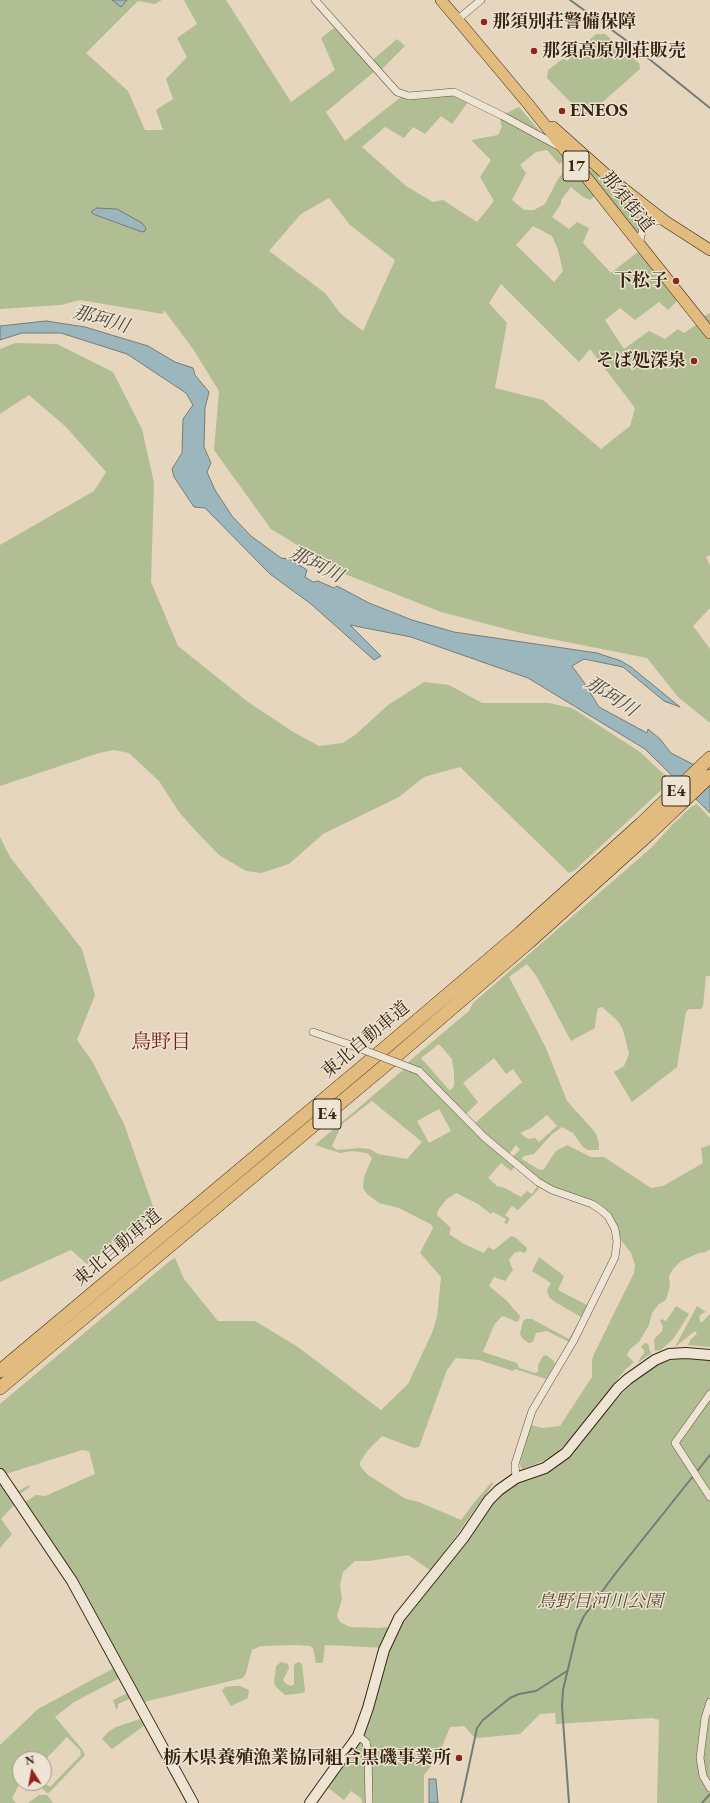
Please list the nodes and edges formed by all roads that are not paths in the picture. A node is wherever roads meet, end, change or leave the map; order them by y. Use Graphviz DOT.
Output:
graph roads {
  1 [pos="315,0"];
  2 [pos="441,0"];
  3 [pos="481,0"];
  4 [pos="457,20"];
  5 [pos="529,105"];
  6 [pos="564,150"];
  7 [pos="665,221"];
  8 [pos="639,244"];
  9 [pos="710,250"];
  10 [pos="710,333"];
  11 [pos="710,758"];
  12 [pos="710,776"];
  13 [pos="645,829"];
  14 [pos="313,1032"];
  15 [pos="710,1356"];
  16 [pos="0,1371"];
  17 [pos="0,1388"];
  18 [pos="710,1394"];
  19 [pos="0,1474"];
  20 [pos="516,1478"];
  21 [pos="710,1497"];
  22 [pos="710,1702"];
  23 [pos="358,1736"];
  24 [pos="710,1787"];
  25 [pos="193,1803"];
  26 [pos="310,1803"];
  27 [pos="369,1803"];
  1 -- 6 [label="street"];
  2 -- 4 [label="main road, 那須街道 / 17"];
  3 -- 4 [label="street"];
  4 -- 5 [label="main road, 那須街道 / 17"];
  5 -- 6 [label="main road, 那須街道 / 17"];
  5 -- 7 [label="main road, 17"];
  6 -- 8 [label="main road, 那須街道 / 17"];
  7 -- 8 [label="street"];
  7 -- 9 [label="main road, 17"];
  8 -- 10 [label="main road, 那須街道 / 17"];
  11 -- 13 [label="highway, 東北自動車道 / E4"];
  12 -- 13 [label="highway, 東北自動車道 / E4"];
  13 -- 16 [label="highway, 東北自動車道 / E4"];
  13 -- 17 [label="highway, 東北自動車道 / E4"];
  14 -- 20 [label="street, bridge"];
  15 -- 20 [label="street"];
  18 -- 21 [label="street"];
  19 -- 25 [label="street"];
  20 -- 23 [label="street"];
  22 -- 24 [label="street"];
  23 -- 26 [label="street"];
  23 -- 27 [label="street"];
}
